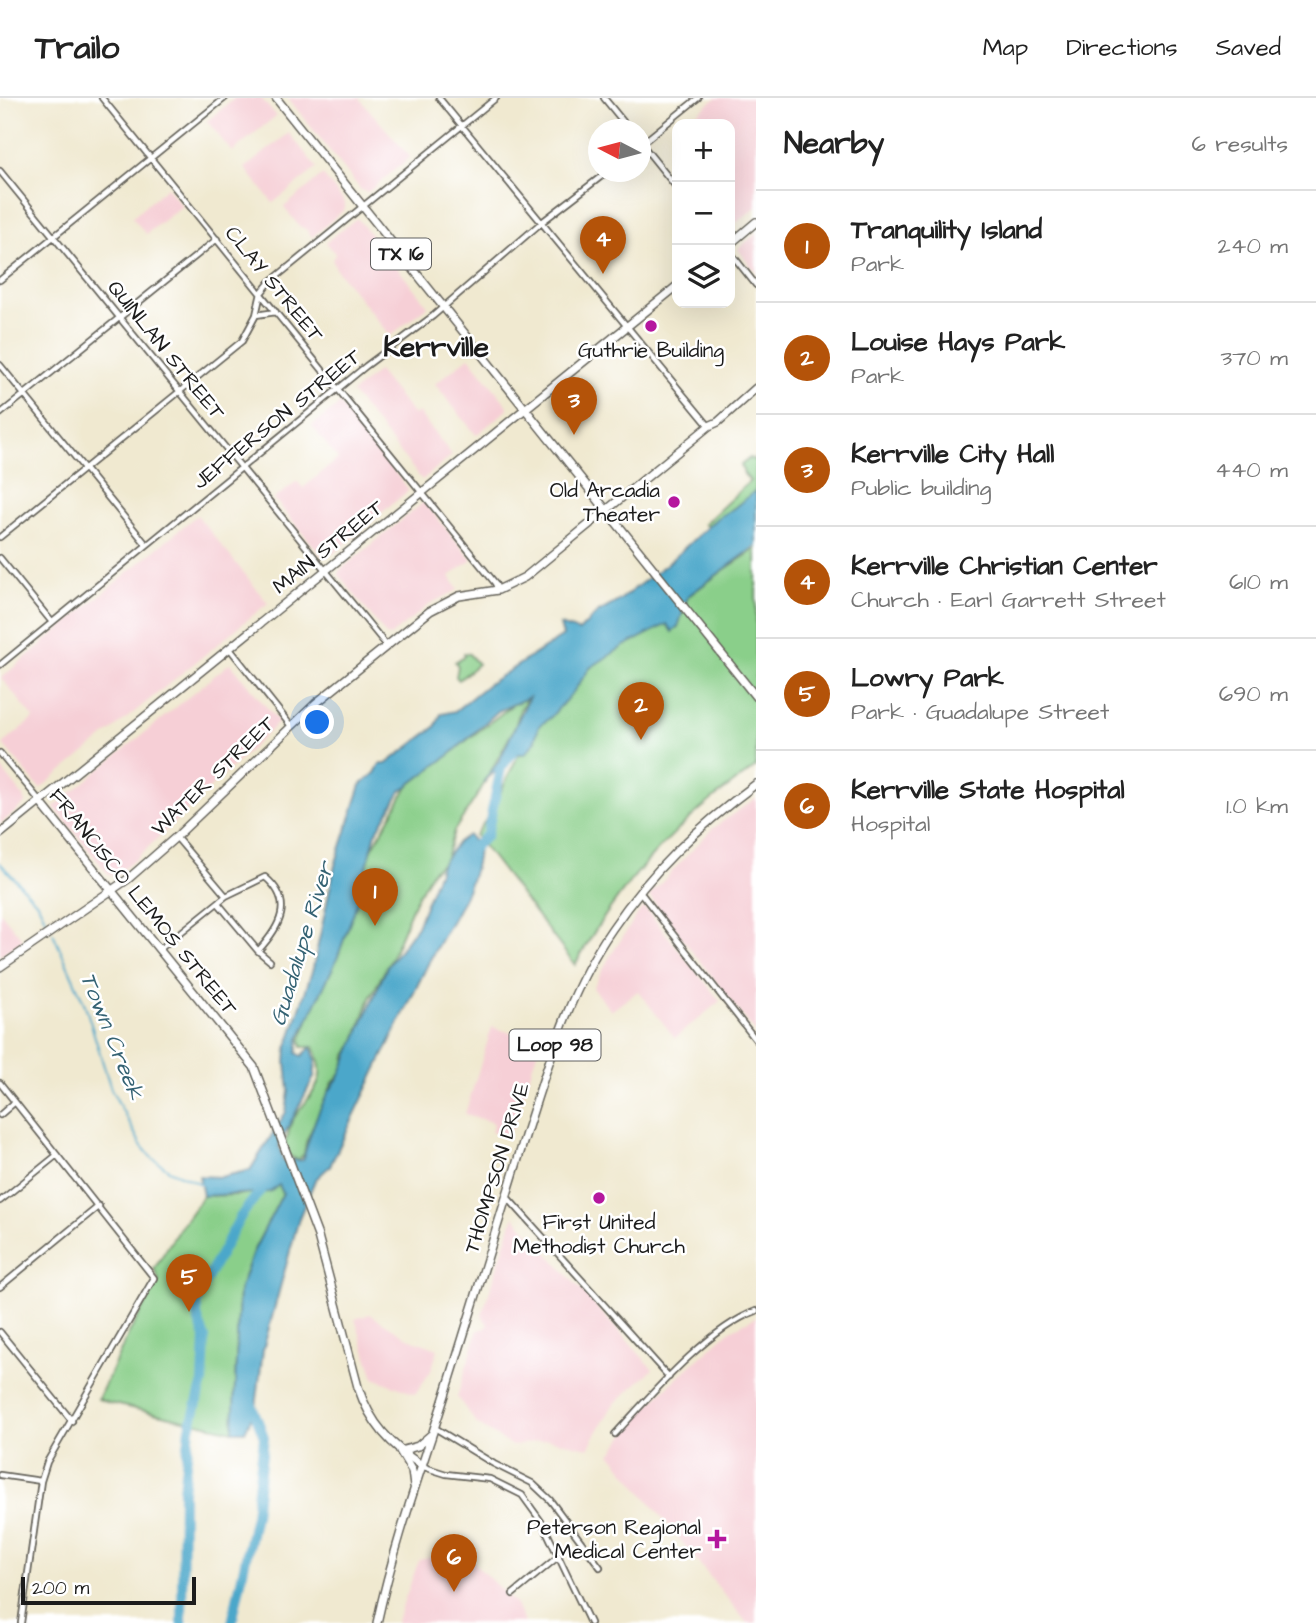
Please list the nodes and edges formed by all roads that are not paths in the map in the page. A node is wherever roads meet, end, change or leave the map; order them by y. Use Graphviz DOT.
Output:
graph roads {
  1 [pos="102,98"];
  2 [pos="225,98"];
  3 [pos="276,98"];
  4 [pos="439,98"];
  5 [pos="496,98"];
  6 [pos="604,98"];
  7 [pos="698,98"];
  8 [pos="621,119"];
  9 [pos="462,126"];
  10 [pos="651,136"];
  11 [pos="651,156"];
  12 [pos="152,158"];
  13 [pos="0,171"];
  14 [pos="594,182"];
  15 [pos="672,182"];
  16 [pos="363,206"];
  17 [pos="542,222"];
  18 [pos="756,222"];
  19 [pos="54,237"];
  20 [pos="217,239"];
  21 [pos="735,240"];
  22 [pos="735,258"];
  23 [pos="0,280"];
  24 [pos="756,285"];
  25 [pos="672,290"];
  26 [pos="261,293"];
  27 [pos="443,307"];
  28 [pos="276,312"];
  29 [pos="256,315"];
  30 [pos="120,317"];
  31 [pos="628,327"];
  32 [pos="0,365"];
  33 [pos="756,388"];
  34 [pos="338,389"];
  35 [pos="180,392"];
  36 [pos="24,395"];
  37 [pos="525,409"];
  38 [pos="0,414"];
  39 [pos="709,426"];
  40 [pos="241,467"];
  41 [pos="84,469"];
  42 [pos="423,492"];
  43 [pos="606,510"];
  44 [pos="0,537"];
  45 [pos="146,544"];
  46 [pos="0,558"];
  47 [pos="325,572"];
  48 [pos="498,590"];
  49 [pos="51,621"];
  50 [pos="387,646"];
  51 [pos="230,649"];
  52 [pos="0,665"];
  53 [pos="756,697"];
  54 [pos="290,726"];
  55 [pos="0,753"];
  56 [pos="756,784"];
  57 [pos="40,802"];
  58 [pos="0,834"];
  59 [pos="176,837"];
  60 [pos="113,890"];
  61 [pos="639,892"];
  62 [pos="226,896"];
  63 [pos="218,903"];
  64 [pos="160,949"];
  65 [pos="258,951"];
  66 [pos="270,961"];
  67 [pos="0,967"];
  68 [pos="756,1040"];
  69 [pos="0,1083"];
  70 [pos="15,1102"];
  71 [pos="0,1115"];
  72 [pos="57,1155"];
  73 [pos="506,1196"];
  74 [pos="0,1201"];
  75 [pos="99,1206"];
  76 [pos="0,1287"];
  77 [pos="756,1311"];
  78 [pos="0,1332"];
  79 [pos="669,1377"];
  80 [pos="72,1421"];
  81 [pos="434,1430"];
  82 [pos="615,1434"];
  83 [pos="400,1451"];
  84 [pos="423,1466"];
  85 [pos="0,1475"];
  86 [pos="41,1481"];
  87 [pos="415,1490"];
  88 [pos="559,1556"];
  89 [pos="600,1567"];
  90 [pos="513,1594"];
  91 [pos="21,1623"];
  92 [pos="377,1623"];
  93 [pos="590,1623"];
  1 -- 12 [label="street, CLAY STREET"];
  2 -- 12 [label="street"];
  3 -- 16 [label="main road, TX 16"];
  4 -- 9 [label="street"];
  5 -- 9 [label="street"];
  6 -- 8 [label="street"];
  7 -- 10 [label="street"];
  9 -- 16 [label="street"];
  9 -- 17 [label="street"];
  11 -- 15 [label="street"];
  12 -- 19 [label="street"];
  12 -- 20 [label="street, CLAY STREET"];
  13 -- 19 [label="street, QUINLAN STREET"];
  14 -- 17 [label="street, JEFFERSON STREET"];
  16 -- 26 [label="street"];
  16 -- 27 [label="main road, TX 16"];
  17 -- 27 [label="street, JEFFERSON STREET"];
  17 -- 31 [label="street"];
  18 -- 21 [label="main road"];
  19 -- 23 [label="street"];
  19 -- 30 [label="street, QUINLAN STREET"];
  20 -- 26 [label="street, CLAY STREET"];
  20 -- 30 [label="street"];
  22 -- 24 [label="street"];
  25 -- 31 [label="main road, MAIN STREET"];
  26 -- 28 [label="street, CLAY STREET"];
  26 -- 29 [label="street"];
  27 -- 34 [label="street, JEFFERSON STREET"];
  27 -- 37 [label="main road, TX 16"];
  28 -- 29 [label="street"];
  28 -- 34 [label="street, CLAY STREET"];
  29 -- 35 [label="street"];
  30 -- 35 [label="street, QUINLAN STREET"];
  30 -- 36 [label="street"];
  31 -- 37 [label="main road, MAIN STREET"];
  31 -- 39 [label="street"];
  32 -- 36 [label="street"];
  33 -- 39 [label="main road, WATER STREET"];
  34 -- 40 [label="street, JEFFERSON STREET"];
  34 -- 42 [label="street, CLAY STREET"];
  35 -- 40 [label="street, QUINLAN STREET"];
  35 -- 41 [label="street"];
  36 -- 38 [label="street"];
  36 -- 41 [label="street"];
  37 -- 42 [label="main road, MAIN STREET"];
  37 -- 43 [label="main road, TX 16"];
  39 -- 43 [label="main road, WATER STREET"];
  40 -- 45 [label="street, JEFFERSON STREET"];
  40 -- 47 [label="street, QUINLAN STREET"];
  41 -- 44 [label="street"];
  41 -- 45 [label="street"];
  42 -- 47 [label="main road, MAIN STREET"];
  42 -- 48 [label="street, CLAY STREET"];
  43 -- 48 [label="main road, WATER STREET"];
  43 -- 53 [label="main road, TX 16"];
  45 -- 49 [label="street, JEFFERSON STREET"];
  46 -- 49 [label="street"];
  47 -- 50 [label="street, QUINLAN STREET"];
  47 -- 51 [label="main road, MAIN STREET"];
  48 -- 50 [label="main road, WATER STREET"];
  49 -- 52 [label="street, JEFFERSON STREET"];
  50 -- 54 [label="main road, WATER STREET"];
  51 -- 54 [label="street"];
  51 -- 57 [label="main road, MAIN STREET"];
  54 -- 59 [label="main road, WATER STREET"];
  55 -- 57 [label="street, FRANCISCO LEMOS STREET"];
  56 -- 61 [label="main road, THOMPSON DRIVE / Loop 98"];
  57 -- 58 [label="main road, MAIN STREET"];
  57 -- 60 [label="main road, FRANCISCO LEMOS STREET"];
  59 -- 60 [label="main road, WATER STREET"];
  59 -- 62 [label="street"];
  60 -- 64 [label="main road, FRANCISCO LEMOS STREET"];
  60 -- 67 [label="main road, WATER STREET"];
  61 -- 68 [label="street"];
  61 -- 73 [label="main road, THOMPSON DRIVE / Loop 98"];
  62 -- 63 [label="street"];
  62 -- 65 [label="street"];
  63 -- 64 [label="street"];
  63 -- 65 [label="street"];
  64 -- 83 [label="main road, FRANCISCO LEMOS STREET"];
  65 -- 66 [label="street"];
  69 -- 70 [label="street"];
  70 -- 71 [label="street"];
  70 -- 72 [label="street"];
  72 -- 74 [label="street"];
  72 -- 75 [label="street"];
  73 -- 79 [label="street"];
  73 -- 81 [label="main road, THOMPSON DRIVE / Loop 98"];
  75 -- 76 [label="street"];
  75 -- 80 [label="street"];
  77 -- 79 [label="street"];
  78 -- 80 [label="street"];
  79 -- 82 [label="street"];
  80 -- 86 [label="street"];
  81 -- 83 [label="main road"];
  81 -- 84 [label="main road, THOMPSON DRIVE / Loop 98"];
  81 -- 89 [label="street"];
  83 -- 84 [label="main road"];
  83 -- 87 [label="main road"];
  84 -- 87 [label="main road, THOMPSON DRIVE / Loop 98"];
  84 -- 88 [label="street"];
  85 -- 86 [label="street"];
  86 -- 91 [label="street"];
  87 -- 92 [label="main road, THOMPSON DRIVE / Loop 98"];
  88 -- 90 [label="street"];
  88 -- 93 [label="street"];
}
